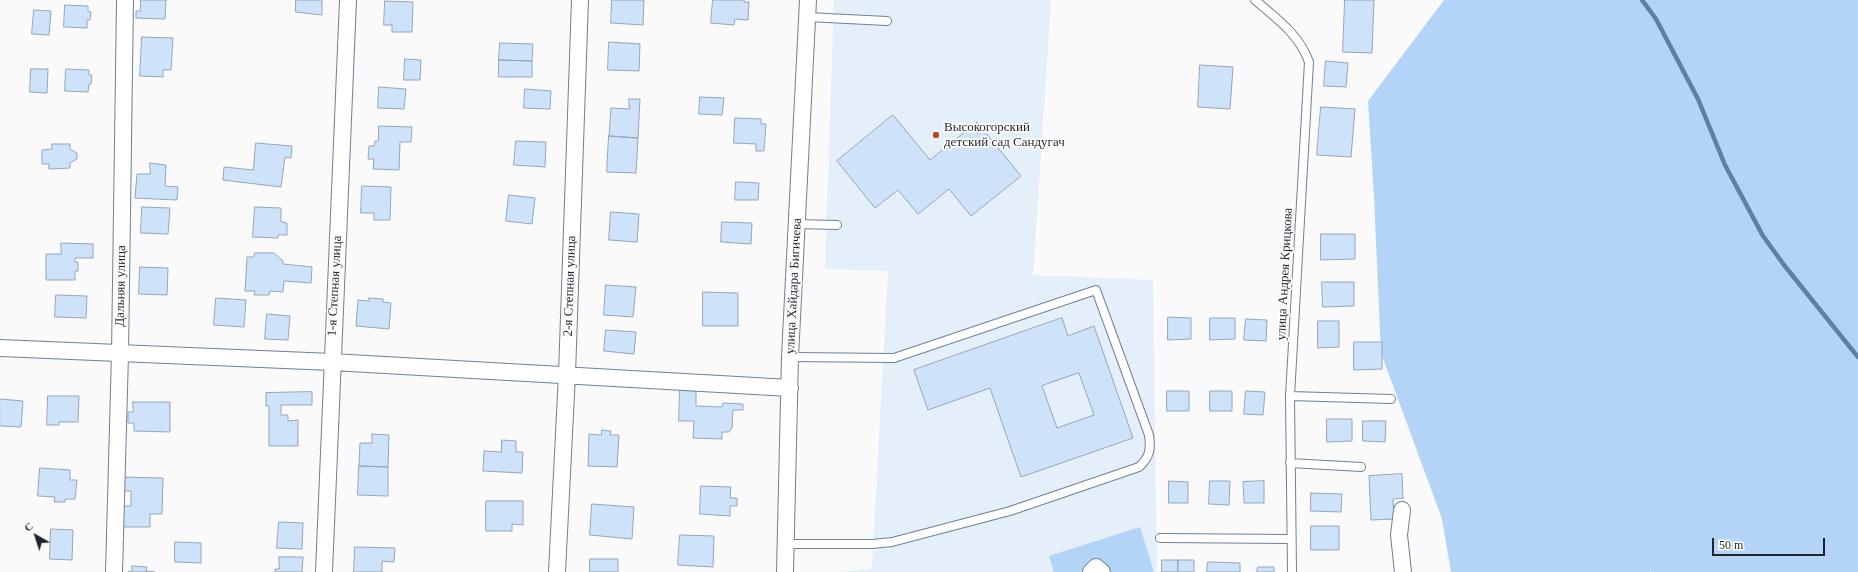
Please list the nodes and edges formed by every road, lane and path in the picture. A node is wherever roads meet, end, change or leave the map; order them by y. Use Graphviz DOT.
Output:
graph roads {
  1 [pos="125,0"];
  2 [pos="348,0"];
  3 [pos="580,0"];
  4 [pos="808,0"];
  5 [pos="1255,0"];
  6 [pos="807,17"];
  7 [pos="887,21"];
  8 [pos="797,224"];
  9 [pos="837,225"];
  10 [pos="0,348"];
  11 [pos="120,354"];
  12 [pos="790,357"];
  13 [pos="332,362"];
  14 [pos="567,374"];
  15 [pos="790,388"];
  16 [pos="1290,396"];
  17 [pos="1391,399"];
  18 [pos="1290,463"];
  19 [pos="1361,467"];
  20 [pos="1402,510"];
  21 [pos="1160,538"];
  22 [pos="1291,539"];
  23 [pos="786,544"];
  24 [pos="114,572"];
  25 [pos="324,572"];
  26 [pos="557,572"];
  27 [pos="786,572"];
  28 [pos="1091,572"];
  29 [pos="1102,572"];
  30 [pos="1292,572"];
  31 [pos="1403,572"];
  1 -- 11 [label="street, Дальняя улица"];
  2 -- 13 [label="street, 1-я Степная улица"];
  3 -- 14 [label="street, 2-я Степная улица"];
  4 -- 6 [label="street, улица Хайдара Бигичева"];
  5 -- 16 [label="lane, улица Андрея Крицкова"];
  6 -- 7 [label="lane"];
  6 -- 8 [label="street, улица Хайдара Бигичева"];
  8 -- 9 [label="lane"];
  8 -- 12 [label="street, улица Хайдара Бигичева"];
  10 -- 11 [label="street"];
  11 -- 13 [label="street"];
  11 -- 24 [label="street, Дальняя улица"];
  12 -- 15 [label="street, улица Хайдара Бигичева"];
  12 -- 23 [label="lane"];
  13 -- 14 [label="street"];
  13 -- 25 [label="street, 1-я Степная улица"];
  14 -- 15 [label="street"];
  14 -- 26 [label="street, 2-я Степная улица"];
  15 -- 23 [label="street, улица Хайдара Бигичева"];
  16 -- 17 [label="lane"];
  16 -- 18 [label="lane, улица Андрея Крицкова"];
  18 -- 19 [label="lane"];
  18 -- 22 [label="lane, улица Андрея Крицкова"];
  20 -- 31 [label="street"];
  21 -- 22 [label="lane"];
  22 -- 30 [label="lane, улица Андрея Крицкова"];
  23 -- 27 [label="street, улица Хайдара Бигичева"];
  28 -- 29 [label="street"];
}
